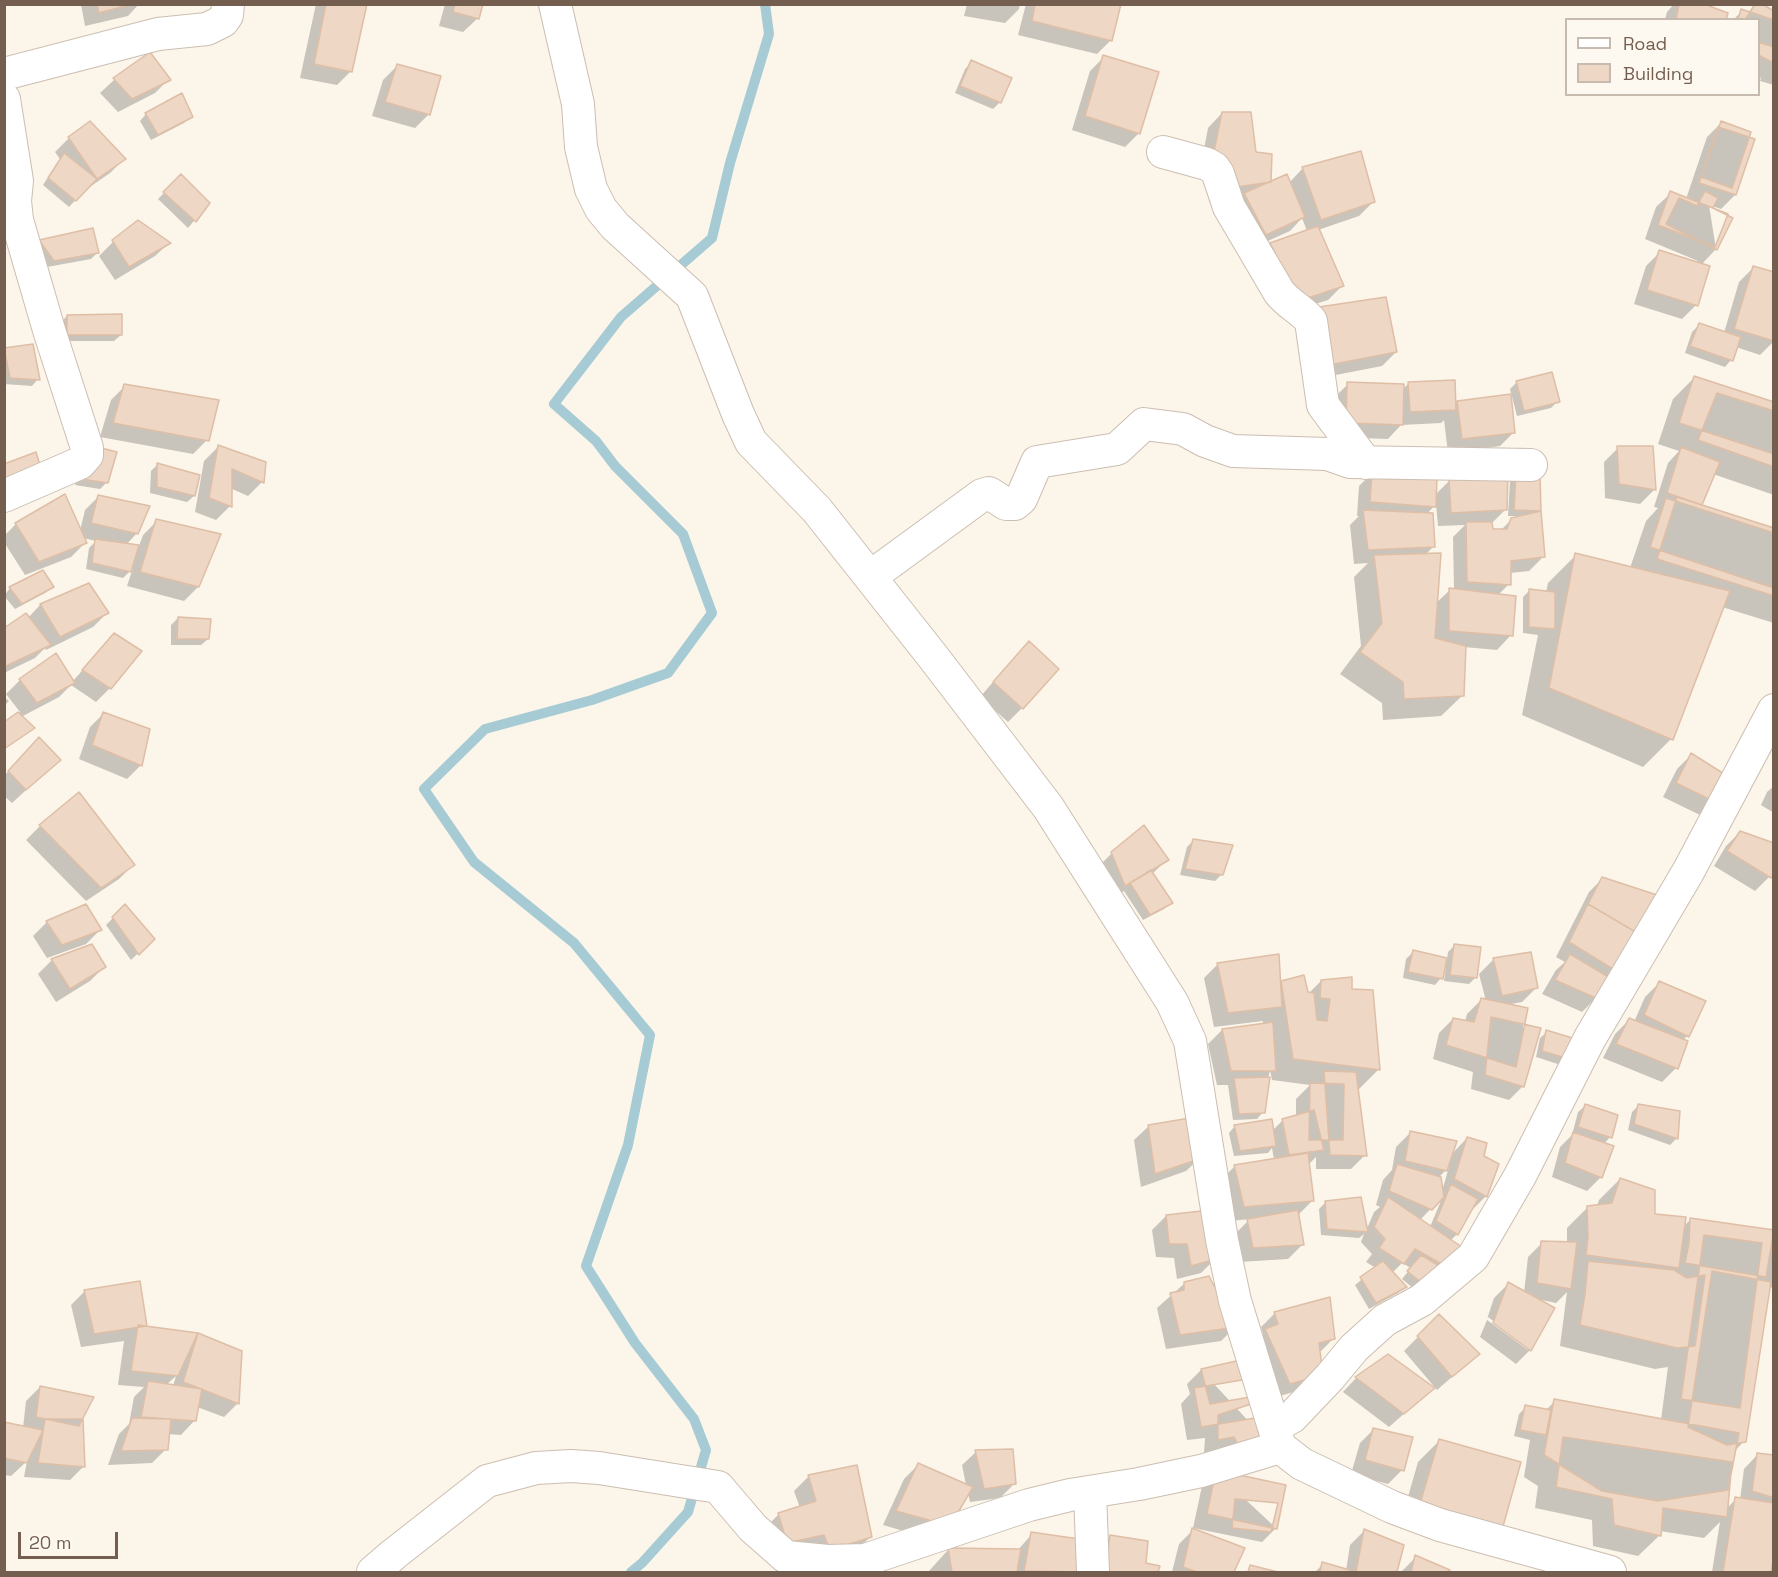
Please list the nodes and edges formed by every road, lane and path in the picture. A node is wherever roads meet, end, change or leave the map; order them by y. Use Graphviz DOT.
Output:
graph roads {
  1 [pos="228,4"];
  2 [pos="555,4"];
  3 [pos="4,74"];
  4 [pos="4,99"];
  5 [pos="1163,152"];
  6 [pos="1366,463"];
  7 [pos="1531,465"];
  8 [pos="4,496"];
  9 [pos="870,577"];
  10 [pos="1773,710"];
  11 [pos="1277,1437"];
  12 [pos="1090,1492"];
  13 [pos="373,1572"];
  14 [pos="1093,1572"];
  15 [pos="1610,1572"];
  1 -- 3 [label="street"];
  2 -- 9 [label="street"];
  4 -- 8 [label="street"];
  5 -- 6 [label="street"];
  6 -- 7 [label="street"];
  6 -- 9 [label="street"];
  9 -- 11 [label="street"];
  10 -- 11 [label="street"];
  11 -- 12 [label="street"];
  11 -- 15 [label="street"];
  12 -- 13 [label="street"];
  12 -- 14 [label="street"];
}
